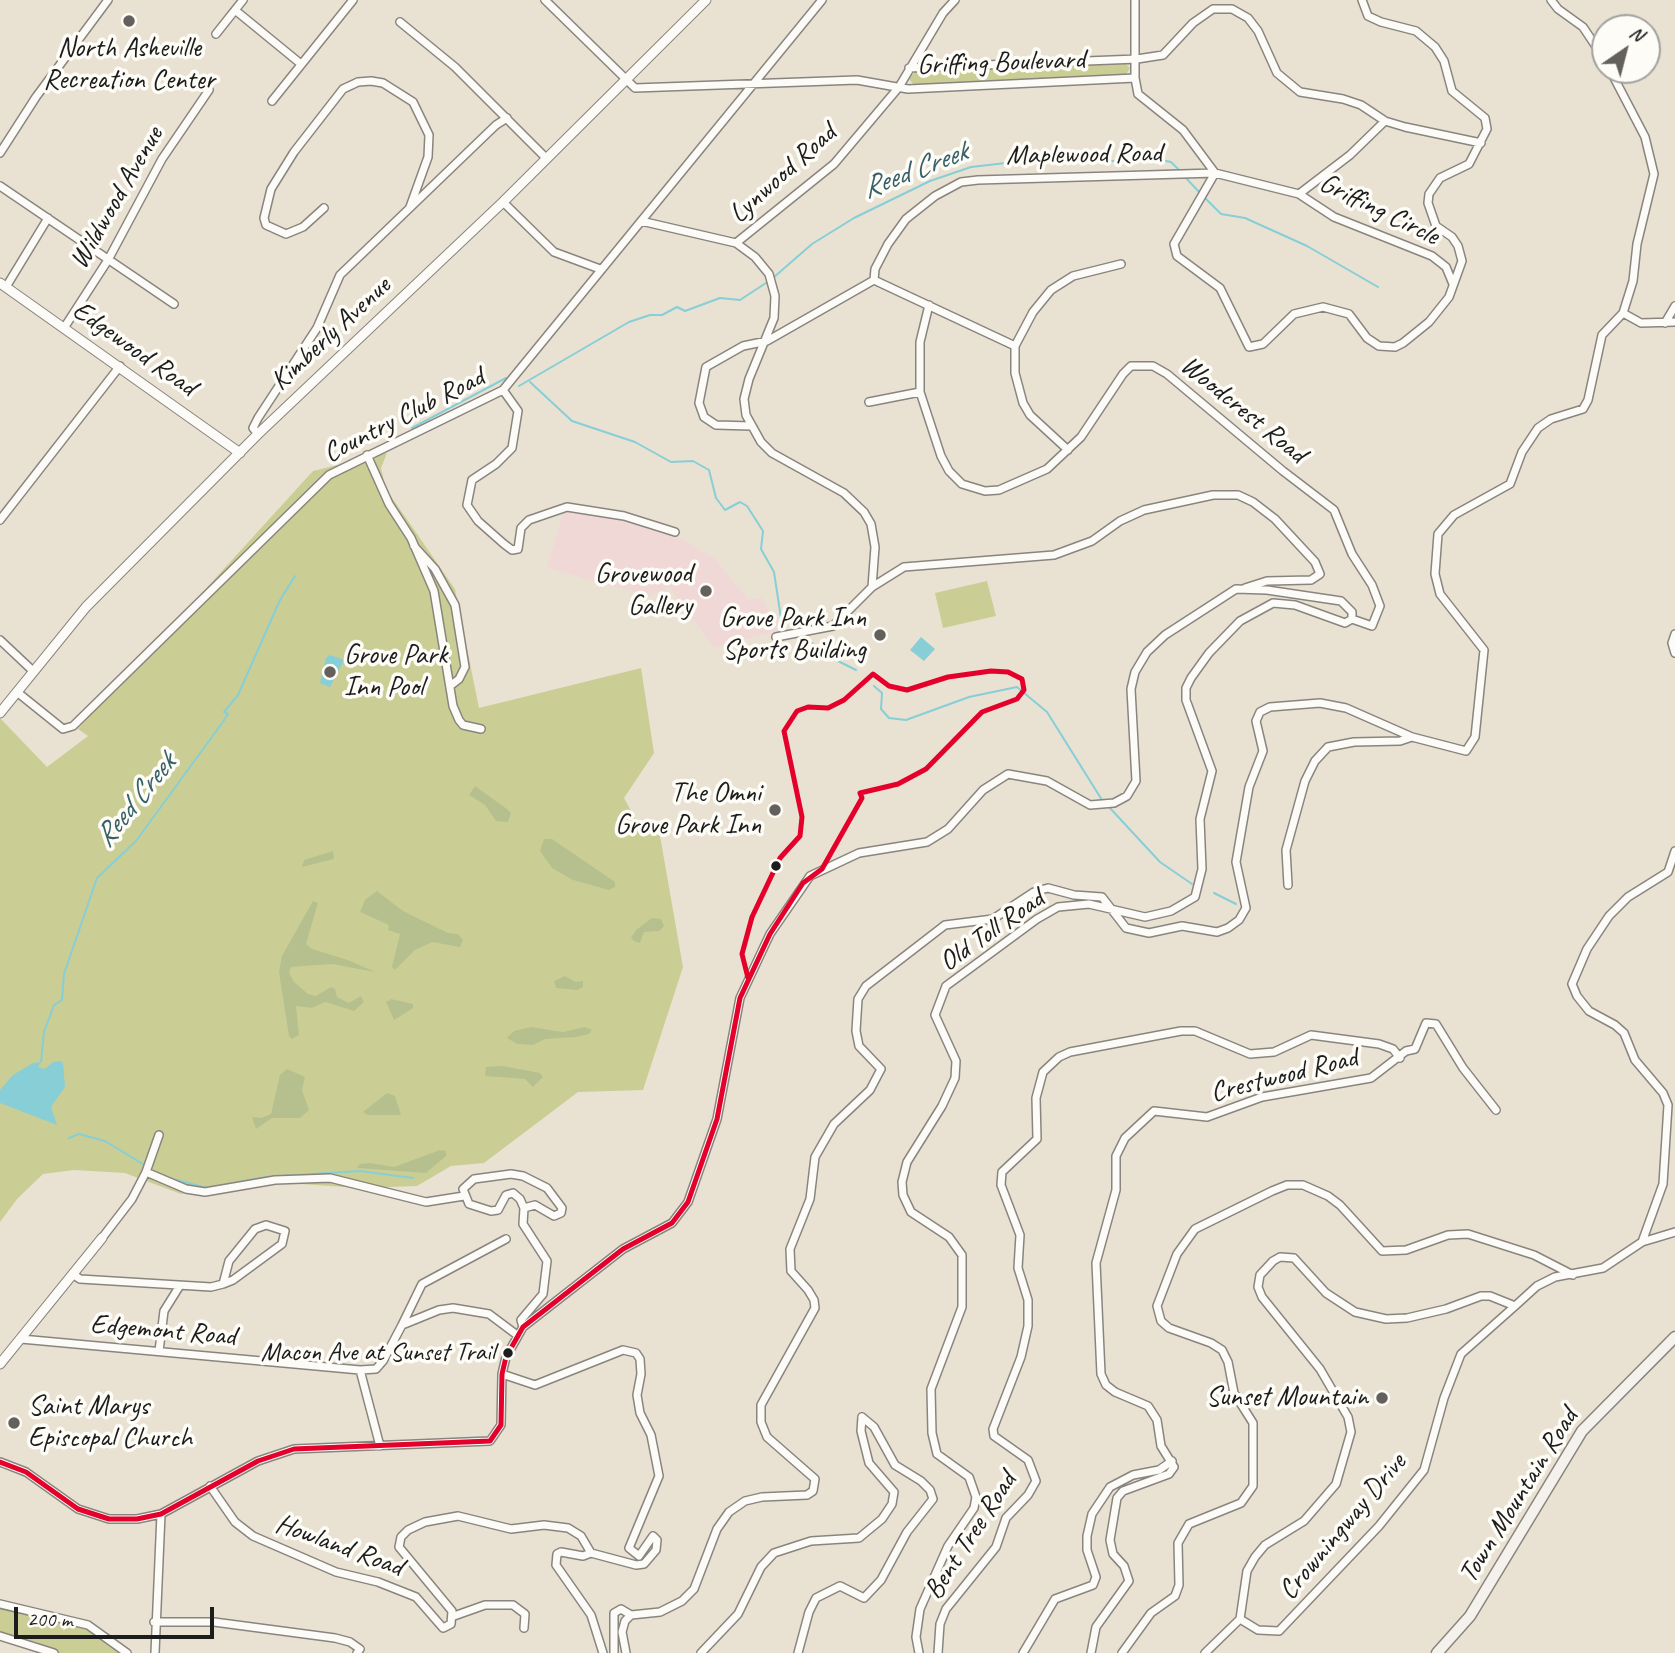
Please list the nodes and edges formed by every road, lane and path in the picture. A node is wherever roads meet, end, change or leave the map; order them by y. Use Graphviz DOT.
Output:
graph roads {
  1 [pos="108,0"];
  2 [pos="243,0"];
  3 [pos="354,0"];
  4 [pos="545,0"];
  5 [pos="822,0"];
  6 [pos="955,0"];
  7 [pos="1135,0"];
  8 [pos="1212,0"];
  9 [pos="1362,0"];
  10 [pos="1551,0"];
  11 [pos="704,1"];
  12 [pos="1213,9"];
  13 [pos="235,10"];
  14 [pos="400,22"];
  15 [pos="216,34"];
  16 [pos="1591,39"];
  17 [pos="1137,59"];
  18 [pos="301,64"];
  19 [pos="909,68"];
  20 [pos="1135,78"];
  21 [pos="625,80"];
  22 [pos="752,84"];
  23 [pos="1617,84"];
  24 [pos="899,86"];
  25 [pos="209,90"];
  26 [pos="272,102"];
  27 [pos="507,118"];
  28 [pos="1385,121"];
  29 [pos="1481,143"];
  30 [pos="0,153"];
  31 [pos="545,157"];
  32 [pos="1216,173"];
  33 [pos="0,186"];
  34 [pos="1299,194"];
  35 [pos="503,202"];
  36 [pos="410,207"];
  37 [pos="324,208"];
  38 [pos="48,218"];
  39 [pos="641,221"];
  40 [pos="736,243"];
  41 [pos="108,260"];
  42 [pos="1121,264"];
  43 [pos="600,269"];
  44 [pos="874,280"];
  45 [pos="1454,284"];
  46 [pos="3,285"];
  47 [pos="174,304"];
  48 [pos="929,305"];
  49 [pos="1675,306"];
  50 [pos="1622,313"];
  51 [pos="1675,322"];
  52 [pos="1665,323"];
  53 [pos="64,328"];
  54 [pos="766,341"];
  55 [pos="1015,346"];
  56 [pos="120,366"];
  57 [pos="503,390"];
  58 [pos="920,392"];
  59 [pos="869,402"];
  60 [pos="751,426"];
  61 [pos="258,434"];
  62 [pos="1068,450"];
  63 [pos="240,453"];
  64 [pos="366,455"];
  65 [pos="0,520"];
  66 [pos="675,532"];
  67 [pos="414,545"];
  68 [pos="872,587"];
  69 [pos="1241,589"];
  70 [pos="1352,619"];
  71 [pos="1675,634"];
  72 [pos="776,636"];
  73 [pos="0,640"];
  74 [pos="1675,653"];
  75 [pos="33,671"];
  76 [pos="450,685"];
  77 [pos="17,692"];
  78 [pos="0,713"];
  79 [pos="481,729"];
  80 [pos="1412,737"];
  81 [pos="1675,851"];
  82 [pos="1288,885"];
  83 [pos="1113,907"];
  84 [pos="1400,1058"];
  85 [pos="1496,1110"];
  86 [pos="159,1135"];
  87 [pos="146,1172"];
  88 [pos="464,1196"];
  89 [pos="524,1208"];
  90 [pos="1675,1232"];
  91 [pos="102,1238"];
  92 [pos="506,1239"];
  93 [pos="1642,1242"];
  94 [pos="74,1275"];
  95 [pos="1573,1275"];
  96 [pos="223,1284"];
  97 [pos="179,1287"];
  98 [pos="1515,1306"];
  99 [pos="402,1325"];
  100 [pos="523,1327"];
  101 [pos="517,1335"];
  102 [pos="1675,1338"];
  103 [pos="21,1339"];
  104 [pos="159,1351"];
  105 [pos="0,1364"];
  106 [pos="360,1370"];
  107 [pos="502,1374"];
  108 [pos="380,1446"];
  109 [pos="1172,1461"];
  110 [pos="0,1462"];
  111 [pos="210,1486"];
  112 [pos="161,1514"];
  113 [pos="591,1553"];
  114 [pos="0,1604"];
  115 [pos="631,1615"];
  116 [pos="454,1616"];
  117 [pos="1240,1619"];
  118 [pos="154,1622"];
  119 [pos="524,1628"];
  120 [pos="0,1636"];
  121 [pos="358,1651"];
  122 [pos="54,1653"];
  123 [pos="127,1653"];
  124 [pos="155,1653"];
  125 [pos="603,1653"];
  126 [pos="614,1653"];
  127 [pos="626,1653"];
  128 [pos="701,1653"];
  129 [pos="798,1653"];
  130 [pos="919,1653"];
  131 [pos="939,1653"];
  132 [pos="1023,1653"];
  133 [pos="1091,1653"];
  134 [pos="1122,1653"];
  135 [pos="1205,1653"];
  136 [pos="1437,1653"];
  1 -- 30 [label="street"];
  2 -- 13 [label="street"];
  3 -- 18 [label="street"];
  4 -- 21 [label="street"];
  5 -- 22 [label="street, Country Club Road"];
  6 -- 19 [label="street, Lynwood Road"];
  7 -- 17 [label="street"];
  8 -- 12 [label="street"];
  9 -- 29 [label="street"];
  10 -- 16 [label="street"];
  11 -- 21 [label="street, Kimberly Avenue"];
  12 -- 17 [label="street, Griffing Boulevard"];
  12 -- 28 [label="street"];
  13 -- 15 [label="street"];
  13 -- 18 [label="street"];
  14 -- 27 [label="street"];
  17 -- 19 [label="street, Griffing Boulevard"];
  17 -- 20 [label="street"];
  18 -- 26 [label="street"];
  19 -- 24 [label="street, Lynwood Road"];
  20 -- 24 [label="street, Griffing Boulevard"];
  20 -- 32 [label="street"];
  21 -- 22 [label="street, Griffing Boulevard"];
  21 -- 31 [label="street, Kimberly Avenue"];
  22 -- 24 [label="street, Griffing Boulevard"];
  22 -- 39 [label="street, Country Club Road"];
  23 -- 50 [label="street"];
  24 -- 40 [label="street, Lynwood Road"];
  25 -- 41 [label="street, Wildwood Avenue"];
  27 -- 31 [label="street"];
  27 -- 36 [label="street"];
  28 -- 29 [label="street"];
  28 -- 34 [label="street"];
  29 -- 45 [label="street"];
  31 -- 35 [label="street, Kimberly Avenue"];
  32 -- 34 [label="street, Maplewood Road"];
  32 -- 44 [label="street, Maplewood Road"];
  32 -- 45 [label="street, Griffing Circle"];
  33 -- 38 [label="street"];
  34 -- 45 [label="street, Griffing Circle"];
  35 -- 43 [label="street"];
  35 -- 61 [label="street, Kimberly Avenue"];
  36 -- 37 [label="street"];
  36 -- 61 [label="street"];
  38 -- 41 [label="street"];
  38 -- 46 [label="street"];
  39 -- 40 [label="street"];
  39 -- 43 [label="street, Country Club Road"];
  40 -- 54 [label="street"];
  41 -- 47 [label="street"];
  41 -- 53 [label="street, Wildwood Avenue"];
  42 -- 55 [label="street"];
  43 -- 57 [label="street, Country Club Road"];
  44 -- 48 [label="street"];
  44 -- 54 [label="street"];
  46 -- 53 [label="street, Edgewood Road"];
  48 -- 55 [label="street"];
  48 -- 58 [label="street, Woodcrest Road"];
  49 -- 52 [label="street"];
  50 -- 52 [label="street"];
  50 -- 80 [label="street"];
  51 -- 52 [label="street"];
  53 -- 56 [label="street, Edgewood Road"];
  54 -- 60 [label="street"];
  54 -- 60 [label="street"];
  55 -- 62 [label="street"];
  56 -- 63 [label="street, Edgewood Road"];
  56 -- 65 [label="street"];
  57 -- 64 [label="street, Country Club Road"];
  57 -- 66 [label="street"];
  58 -- 59 [label="street"];
  58 -- 62 [label="street, Woodcrest Road"];
  60 -- 68 [label="street"];
  61 -- 63 [label="street, Kimberly Avenue"];
  62 -- 70 [label="street, Woodcrest Road"];
  63 -- 75 [label="street, Kimberly Avenue"];
  64 -- 67 [label="street"];
  64 -- 77 [label="street, Country Club Road"];
  67 -- 76 [label="street"];
  67 -- 76 [label="street"];
  68 -- 69 [label="street"];
  68 -- 72 [label="street"];
  69 -- 70 [label="street"];
  69 -- 100 [label="street"];
  70 -- 83 [label="street, Old Toll Road"];
  71 -- 74 [label="street"];
  73 -- 75 [label="street"];
  75 -- 77 [label="street, Kimberly Avenue"];
  76 -- 79 [label="street"];
  77 -- 78 [label="street, Kimberly Avenue"];
  80 -- 82 [label="street"];
  80 -- 83 [label="street"];
  81 -- 93 [label="street"];
  83 -- 115 [label="street"];
  83 -- 130 [label="street, Old Toll Road"];
  84 -- 85 [label="street, Crestwood Road"];
  84 -- 109 [label="street, Crestwood Road"];
  84 -- 131 [label="street, Bent Tree Road"];
  86 -- 87 [label="street"];
  87 -- 88 [label="street"];
  87 -- 91 [label="street"];
  88 -- 89 [label="street"];
  88 -- 89 [label="street"];
  89 -- 100 [label="street"];
  90 -- 93 [label="street"];
  91 -- 94 [label="street"];
  92 -- 99 [label="street"];
  93 -- 95 [label="street"];
  94 -- 97 [label="street"];
  94 -- 103 [label="street"];
  95 -- 98 [label="street"];
  95 -- 134 [label="street"];
  96 -- 96 [label="street"];
  96 -- 97 [label="street"];
  97 -- 104 [label="street"];
  98 -- 117 [label="street, Crowningway Drive"];
  98 -- 117 [label="street"];
  99 -- 101 [label="street"];
  99 -- 106 [label="street"];
  100 -- 101 [label="street"];
  101 -- 107 [label="street"];
  102 -- 136 [label="main road, Town Mountain Road"];
  103 -- 104 [label="street, Edgemont Road"];
  103 -- 105 [label="street"];
  104 -- 106 [label="street, Edgemont Road"];
  106 -- 108 [label="street"];
  107 -- 108 [label="street"];
  107 -- 113 [label="street"];
  108 -- 111 [label="street"];
  109 -- 132 [label="street"];
  109 -- 133 [label="street"];
  110 -- 112 [label="street"];
  111 -- 112 [label="street"];
  111 -- 116 [label="street, Howland Road"];
  112 -- 118 [label="street"];
  113 -- 116 [label="street, Howland Road"];
  113 -- 125 [label="street"];
  114 -- 123 [label="street"];
  115 -- 126 [label="street"];
  115 -- 127 [label="street"];
  116 -- 119 [label="street, Howland Road"];
  117 -- 135 [label="street"];
  118 -- 121 [label="street"];
  118 -- 124 [label="street"];
  120 -- 122 [label="street"];
  128 -- 129 [label="street"];
}
